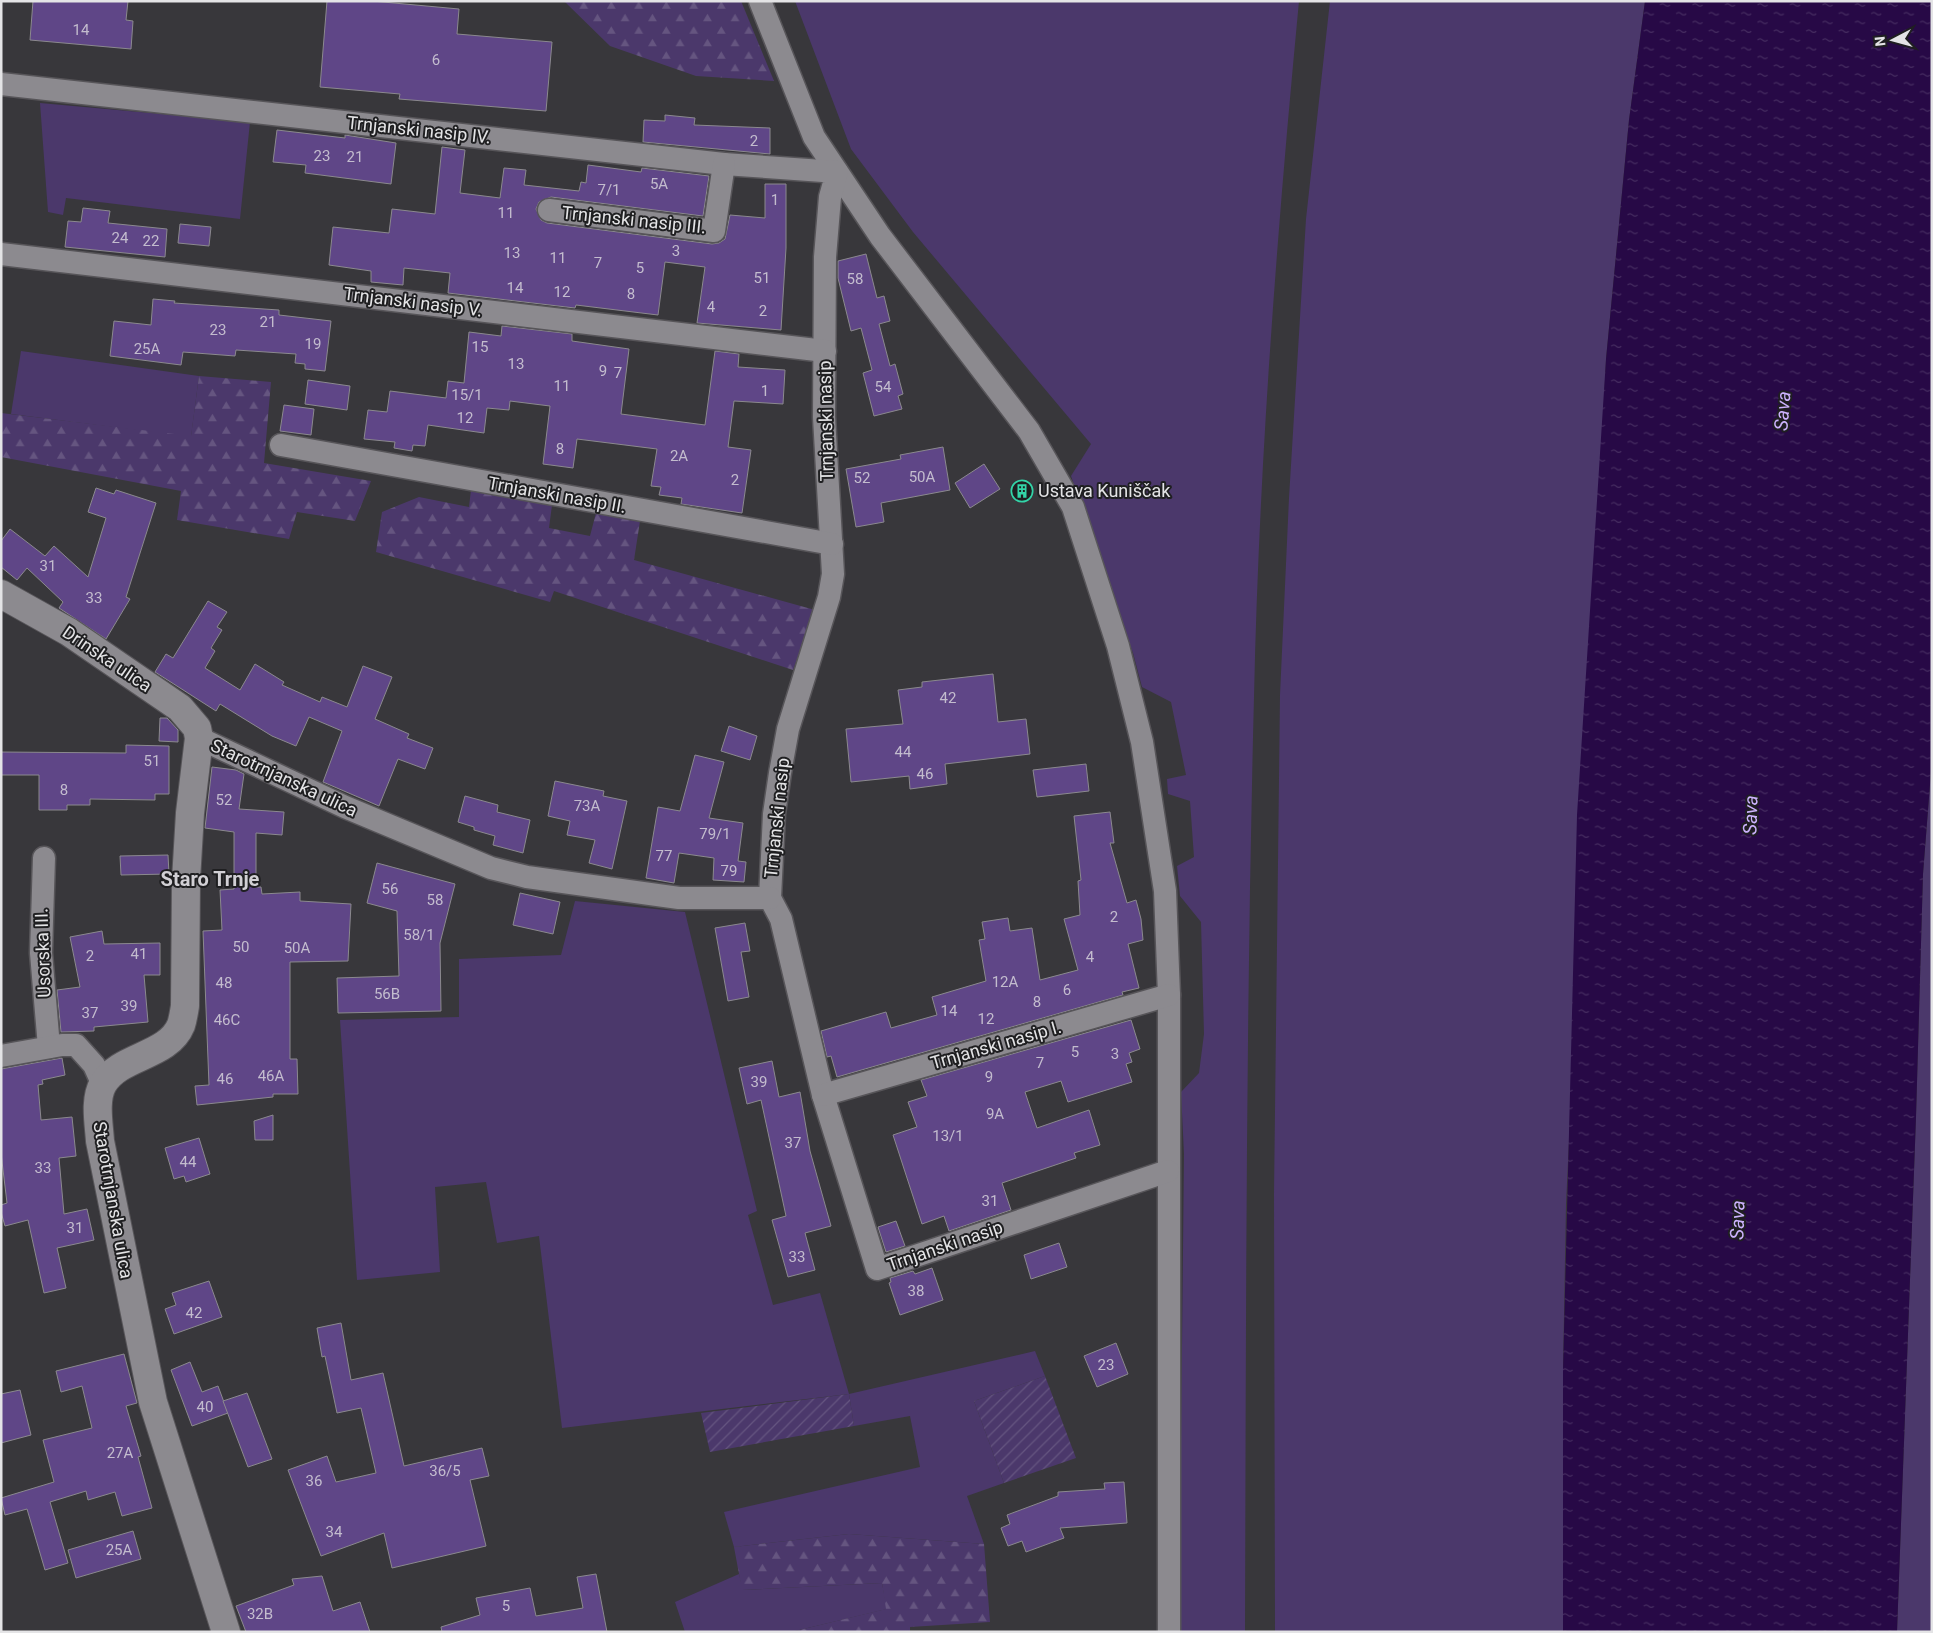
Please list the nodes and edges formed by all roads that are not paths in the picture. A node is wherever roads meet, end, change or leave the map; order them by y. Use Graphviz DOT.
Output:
graph roads {
  1 [pos="760,1"];
  2 [pos="1,84"];
  3 [pos="724,164"];
  4 [pos="837,172"];
  5 [pos="550,210"];
  6 [pos="1,254"];
  7 [pos="825,351"];
  8 [pos="281,446"];
  9 [pos="832,544"];
  10 [pos="1,594"];
  11 [pos="199,738"];
  12 [pos="44,858"];
  13 [pos="770,898"];
  14 [pos="1169,995"];
  15 [pos="48,1047"];
  16 [pos="1,1056"];
  17 [pos="103,1084"];
  18 [pos="823,1095"];
  19 [pos="1168,1171"];
  20 [pos="226,1632"];
  21 [pos="1169,1632"];
  1 -- 4 [label="street"];
  2 -- 3 [label="street, Trnjanski nasip IV."];
  3 -- 4 [label="street, Trnjanski nasip IV."];
  3 -- 5 [label="street, Trnjanski nasip III."];
  4 -- 7 [label="street, Trnjanski nasip"];
  4 -- 14 [label="street"];
  6 -- 7 [label="street, Trnjanski nasip V."];
  7 -- 9 [label="street, Trnjanski nasip"];
  8 -- 9 [label="street, Trnjanski nasip II."];
  9 -- 13 [label="street, Trnjanski nasip"];
  10 -- 11 [label="street, Drinska ulica"];
  11 -- 13 [label="street, Starotrnjanska ulica"];
  11 -- 17 [label="street, Starotrnjanska ulica"];
  12 -- 15 [label="street, Usorska III."];
  13 -- 18 [label="street, Trnjanski nasip"];
  14 -- 18 [label="street, Trnjanski nasip I."];
  14 -- 19 [label="street"];
  15 -- 16 [label="street"];
  15 -- 17 [label="street"];
  17 -- 20 [label="street, Starotrnjanska ulica"];
  18 -- 19 [label="street, Trnjanski nasip"];
  19 -- 21 [label="street"];
}
